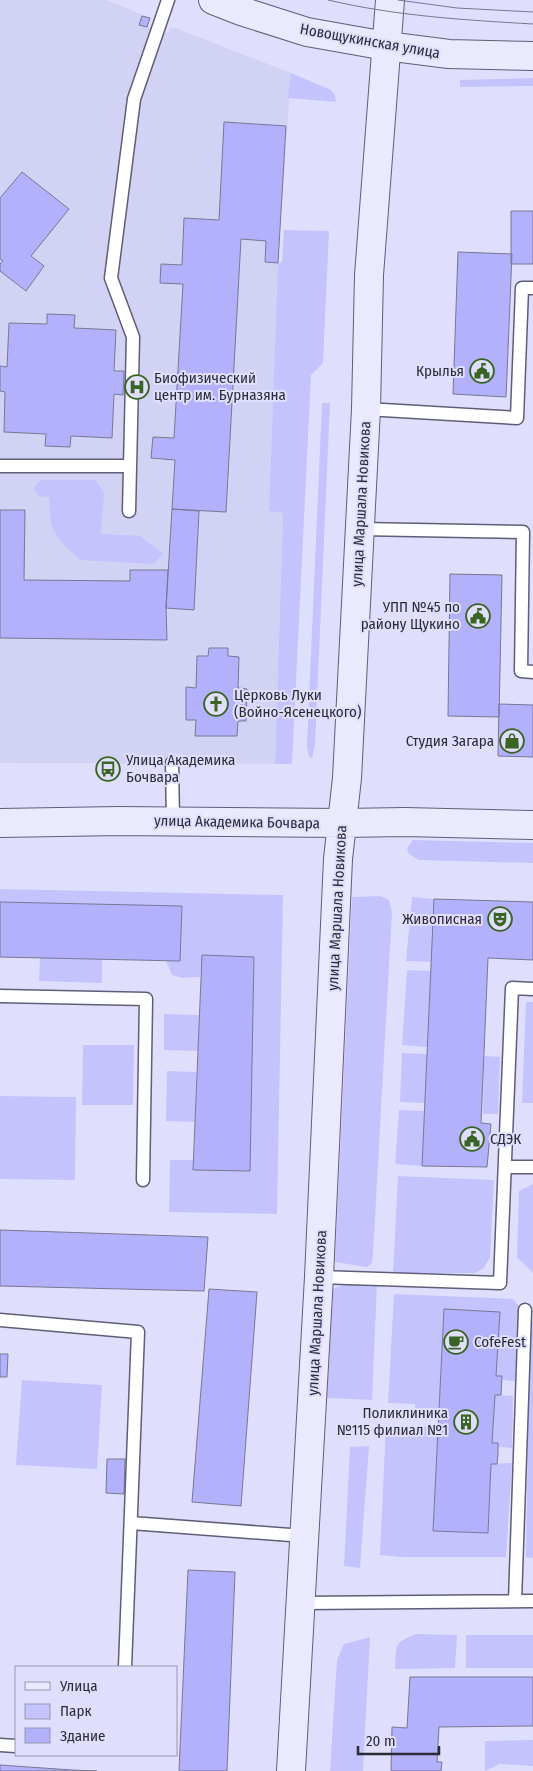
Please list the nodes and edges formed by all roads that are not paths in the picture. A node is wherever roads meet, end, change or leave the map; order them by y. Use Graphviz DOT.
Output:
graph roads {
  1 [pos="168,0"];
  2 [pos="212,0"];
  3 [pos="390,0"];
  4 [pos="386,46"];
  5 [pos="533,56"];
  6 [pos="533,288"];
  7 [pos="366,409"];
  8 [pos="0,466"];
  9 [pos="130,466"];
  10 [pos="129,511"];
  11 [pos="360,529"];
  12 [pos="533,672"];
  13 [pos="172,764"];
  14 [pos="173,821"];
  15 [pos="0,823"];
  16 [pos="342,823"];
  17 [pos="533,825"];
  18 [pos="533,989"];
  19 [pos="0,996"];
  20 [pos="506,1167"];
  21 [pos="533,1168"];
  22 [pos="143,1180"];
  23 [pos="319,1277"];
  24 [pos="525,1310"];
  25 [pos="0,1320"];
  26 [pos="131,1523"];
  27 [pos="304,1536"];
  28 [pos="515,1601"];
  29 [pos="533,1601"];
  30 [pos="300,1603"];
  31 [pos="126,1666"];
  32 [pos="0,1745"];
  33 [pos="15,1746"];
  34 [pos="290,1771"];
  1 -- 9 [label="lane"];
  2 -- 4 [label="street, Новощукинская улица"];
  3 -- 4 [label="street, улица Маршала Новикова"];
  4 -- 5 [label="street, Новощукинская улица"];
  4 -- 7 [label="street, улица Маршала Новикова"];
  6 -- 7 [label="lane"];
  7 -- 11 [label="street, улица Маршала Новикова"];
  8 -- 9 [label="lane"];
  9 -- 10 [label="lane"];
  11 -- 12 [label="lane"];
  11 -- 16 [label="street, улица Маршала Новикова"];
  13 -- 14 [label="lane"];
  14 -- 15 [label="street, улица Академика Бочвара"];
  14 -- 16 [label="street, улица Академика Бочвара"];
  16 -- 17 [label="street, улица Академика Бочвара"];
  16 -- 23 [label="street, улица Маршала Новикова"];
  18 -- 20 [label="lane"];
  19 -- 22 [label="lane"];
  20 -- 21 [label="lane"];
  20 -- 23 [label="lane"];
  23 -- 27 [label="street, улица Маршала Новикова"];
  24 -- 28 [label="lane"];
  25 -- 26 [label="lane"];
  26 -- 27 [label="lane"];
  26 -- 31 [label="lane"];
  27 -- 30 [label="street, улица Маршала Новикова"];
  28 -- 29 [label="lane"];
  28 -- 30 [label="lane"];
  30 -- 34 [label="street, улица Маршала Новикова"];
  32 -- 33 [label="lane"];
}
